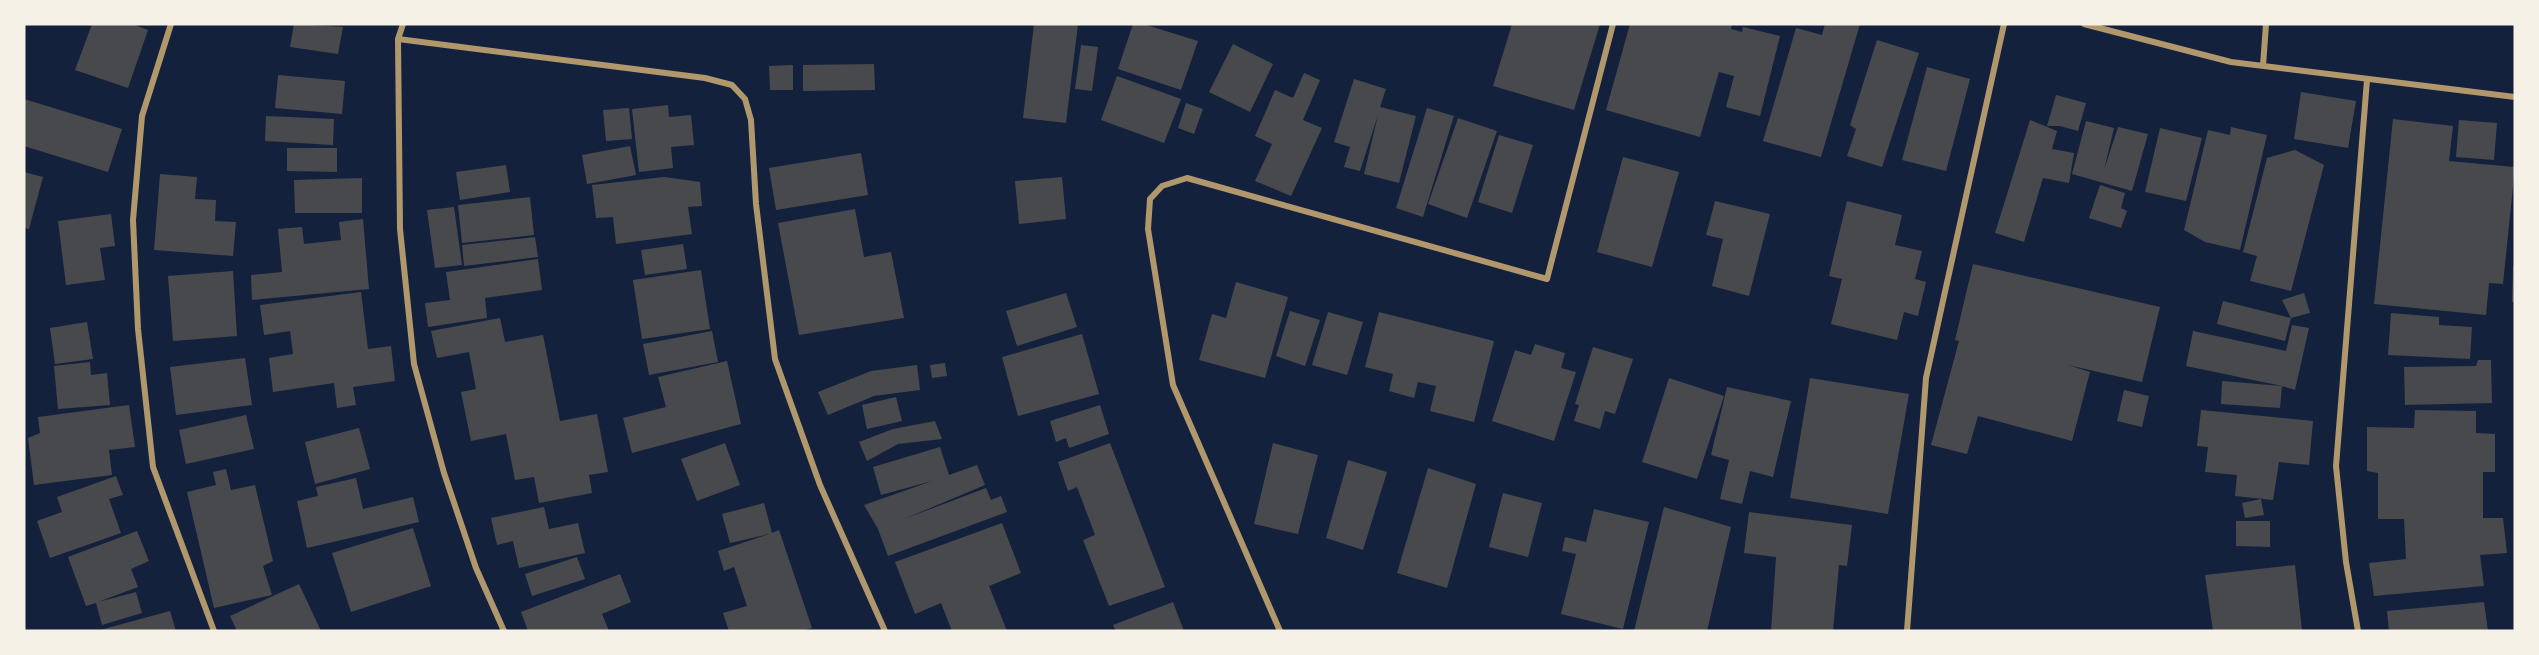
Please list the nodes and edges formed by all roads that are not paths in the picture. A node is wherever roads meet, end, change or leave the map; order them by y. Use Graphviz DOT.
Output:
graph roads {
  1 [pos="171,24"];
  2 [pos="403,24"];
  3 [pos="1613,24"];
  4 [pos="2004,24"];
  5 [pos="2084,24"];
  6 [pos="2266,24"];
  7 [pos="398,39"];
  8 [pos="2263,66"];
  9 [pos="2367,80"];
  10 [pos="2515,97"];
  11 [pos="214,631"];
  12 [pos="504,631"];
  13 [pos="885,631"];
  14 [pos="1280,631"];
  15 [pos="1907,631"];
  16 [pos="2358,631"];
  1 -- 11 [label="street"];
  2 -- 7 [label="street"];
  3 -- 14 [label="street"];
  4 -- 15 [label="street"];
  5 -- 8 [label="street"];
  6 -- 8 [label="street"];
  7 -- 12 [label="street"];
  7 -- 13 [label="street"];
  8 -- 9 [label="street"];
  9 -- 10 [label="street"];
  9 -- 16 [label="street"];
}
